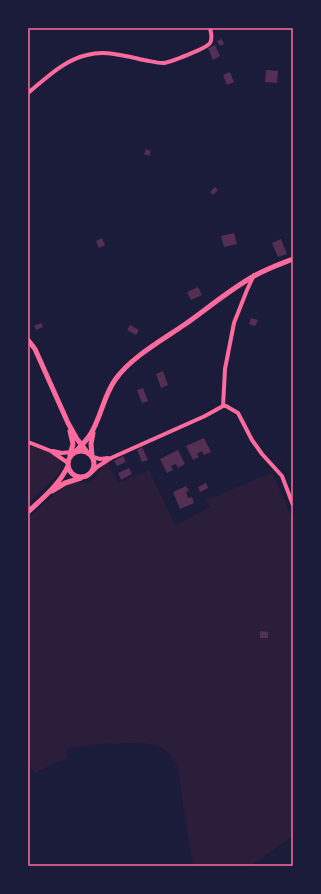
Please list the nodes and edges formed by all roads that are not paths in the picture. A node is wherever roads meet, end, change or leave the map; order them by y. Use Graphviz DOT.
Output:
graph roads {
  1 [pos="210,28"];
  2 [pos="28,93"];
  3 [pos="293,259"];
  4 [pos="255,275"];
  5 [pos="28,340"];
  6 [pos="223,406"];
  7 [pos="68,422"];
  8 [pos="94,428"];
  9 [pos="28,442"];
  10 [pos="72,444"];
  11 [pos="82,446"];
  12 [pos="51,451"];
  13 [pos="62,452"];
  14 [pos="73,453"];
  15 [pos="90,454"];
  16 [pos="111,458"];
  17 [pos="68,465"];
  18 [pos="93,471"];
  19 [pos="83,477"];
  20 [pos="50,492"];
  21 [pos="293,505"];
  22 [pos="28,512"];
  1 -- 2 [label="street"];
  3 -- 4 [label="street"];
  4 -- 6 [label="street"];
  4 -- 8 [label="street"];
  5 -- 7 [label="street"];
  6 -- 16 [label="street"];
  6 -- 21 [label="street"];
  7 -- 10 [label="street"];
  7 -- 11 [label="street"];
  8 -- 11 [label="street"];
  8 -- 15 [label="street"];
  9 -- 12 [label="street"];
  10 -- 13 [label="street"];
  10 -- 14 [label="street"];
  11 -- 14 [label="street"];
  11 -- 15 [label="street"];
  12 -- 13 [label="street"];
  12 -- 17 [label="street"];
  13 -- 14 [label="street"];
  14 -- 15 [label="street"];
  14 -- 17 [label="street"];
  15 -- 16 [label="street"];
  15 -- 18 [label="street"];
  16 -- 18 [label="street"];
  17 -- 19 [label="street"];
  17 -- 20 [label="street"];
  18 -- 19 [label="street"];
  19 -- 20 [label="street"];
  20 -- 22 [label="street"];
}
